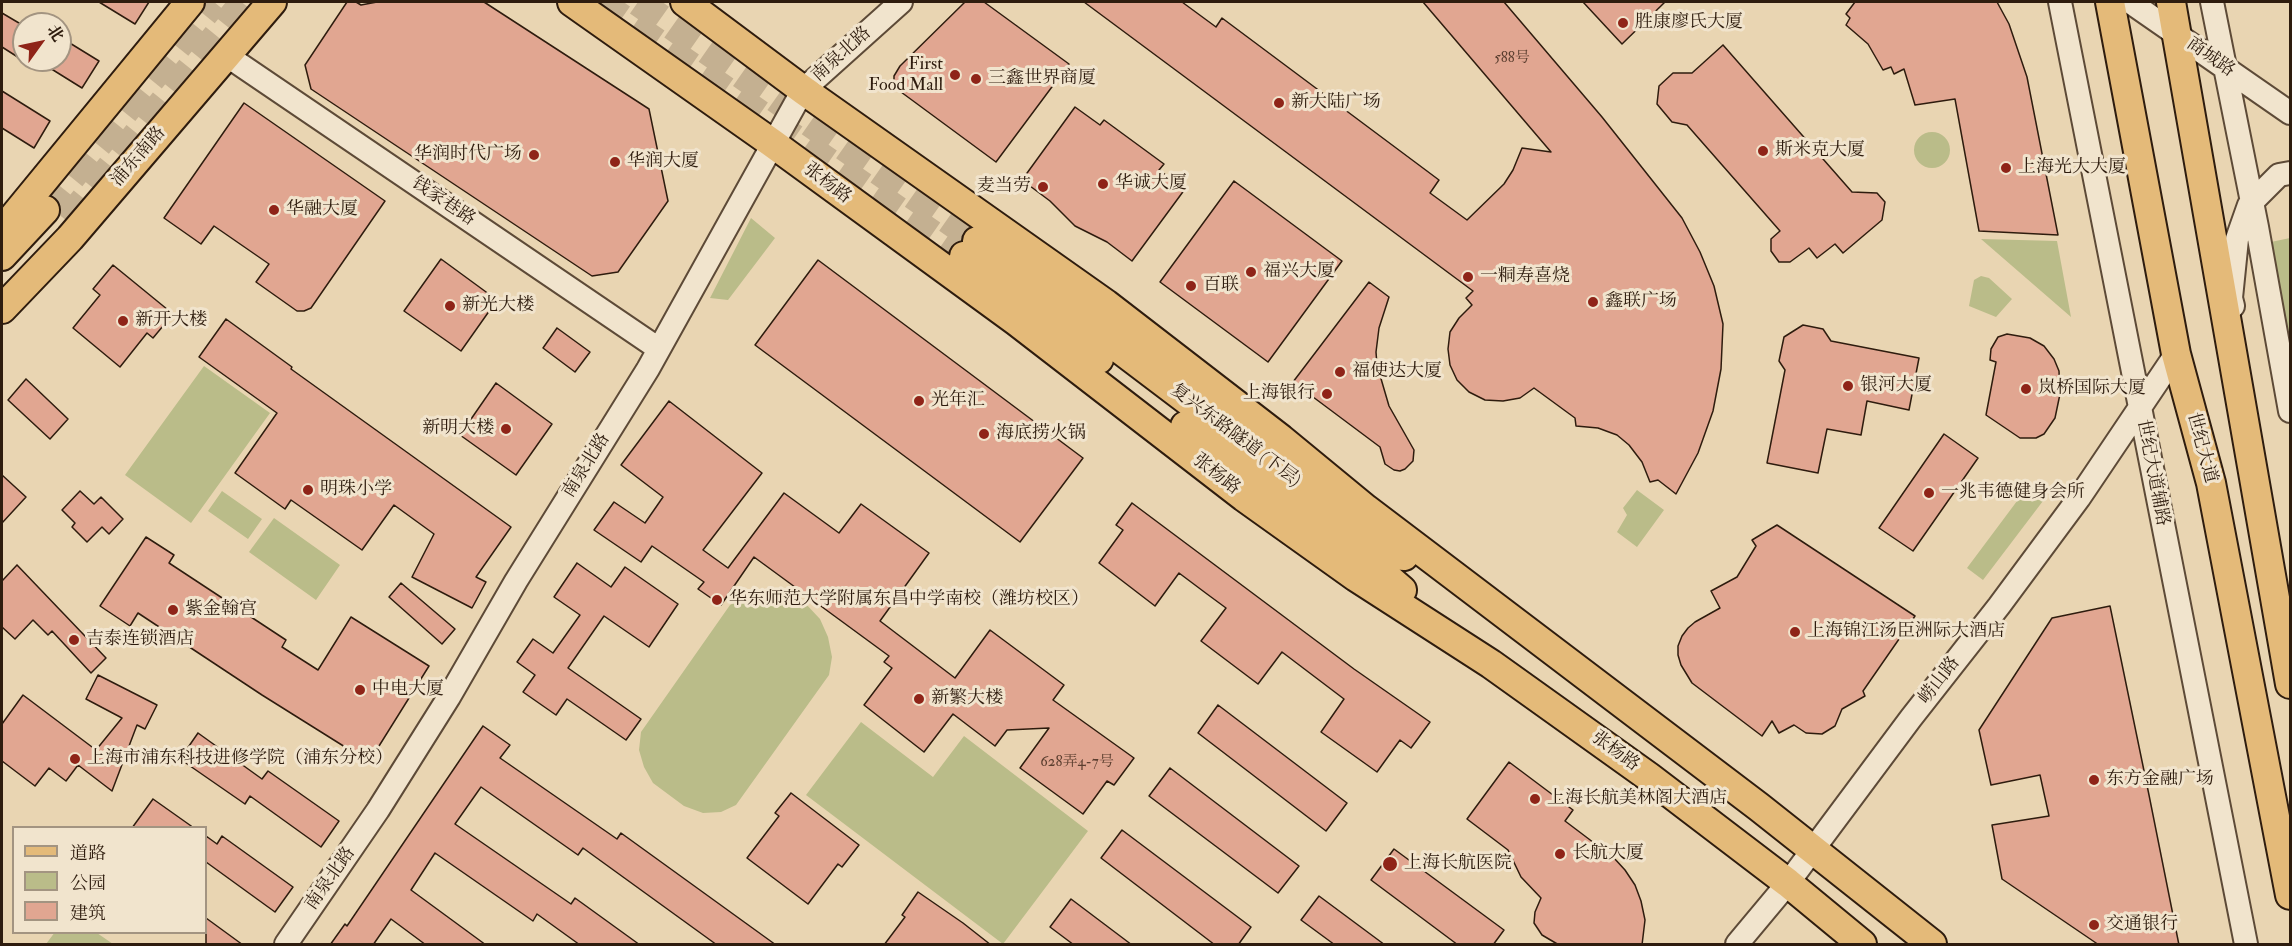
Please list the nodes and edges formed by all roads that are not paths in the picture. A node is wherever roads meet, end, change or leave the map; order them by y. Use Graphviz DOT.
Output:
graph roads {
  1 [pos="190,2"];
  2 [pos="272,2"];
  3 [pos="572,2"];
  4 [pos="685,2"];
  5 [pos="902,2"];
  6 [pos="2060,2"];
  7 [pos="2110,2"];
  8 [pos="2130,2"];
  9 [pos="2171,2"];
  10 [pos="2212,2"];
  11 [pos="2178,36"];
  12 [pos="226,55"];
  13 [pos="2227,70"];
  14 [pos="803,90"];
  15 [pos="2290,113"];
  16 [pos="772,143"];
  17 [pos="2290,173"];
  18 [pos="2253,202"];
  19 [pos="2,231"];
  20 [pos="2,256"];
  21 [pos="2,296"];
  22 [pos="2,309"];
  23 [pos="659,350"];
  24 [pos="2176,354"];
  25 [pos="2139,409"];
  26 [pos="2290,411"];
  27 [pos="2264,530"];
  28 [pos="1504,614"];
  29 [pos="1470,652"];
  30 [pos="2290,684"];
  31 [pos="1812,849"];
  32 [pos="1788,883"];
  33 [pos="2290,895"];
  34 [pos="286,945"];
  35 [pos="1737,945"];
  36 [pos="1862,945"];
  37 [pos="1932,945"];
  38 [pos="2246,945"];
  1 -- 19 [label="main road"];
  2 -- 12 [label="main road, 浦东南路"];
  3 -- 16 [label="main road, 张杨路"];
  4 -- 14 [label="main road"];
  5 -- 14 [label="street, 南泉北路"];
  6 -- 25 [label="street, 世纪大道辅路"];
  7 -- 24 [label="main road, 世纪大道"];
  8 -- 11 [label="street, 商城路"];
  9 -- 11 [label="main road"];
  10 -- 13 [label="street"];
  11 -- 13 [label="street, 商城路"];
  11 -- 27 [label="main road"];
  12 -- 22 [label="main road, 浦东南路"];
  12 -- 23 [label="street, 钱家巷路"];
  13 -- 15 [label="street, 商城路"];
  13 -- 18 [label="street"];
  14 -- 16 [label="street, 南泉北路"];
  14 -- 28 [label="main road"];
  16 -- 23 [label="street, 南泉北路"];
  16 -- 29 [label="main road, 张杨路"];
  17 -- 18 [label="street"];
  18 -- 26 [label="street"];
  18 -- 27 [label="street"];
  20 -- 21 [label="main road"];
  23 -- 34 [label="street, 南泉北路"];
  24 -- 25 [label="street, 崂山路"];
  24 -- 33 [label="main road, 世纪大道"];
  25 -- 31 [label="street, 崂山路"];
  25 -- 38 [label="street, 世纪大道辅路"];
  27 -- 30 [label="main road"];
  28 -- 29 [label="main road, 复兴东路隧道 (下层)"];
  28 -- 31 [label="main road"];
  29 -- 32 [label="main road, 张杨路"];
  31 -- 32 [label="street, 崂山路"];
  31 -- 37 [label="main road"];
  32 -- 35 [label="street, 崂山路"];
  32 -- 36 [label="main road, 张杨路"];
}
